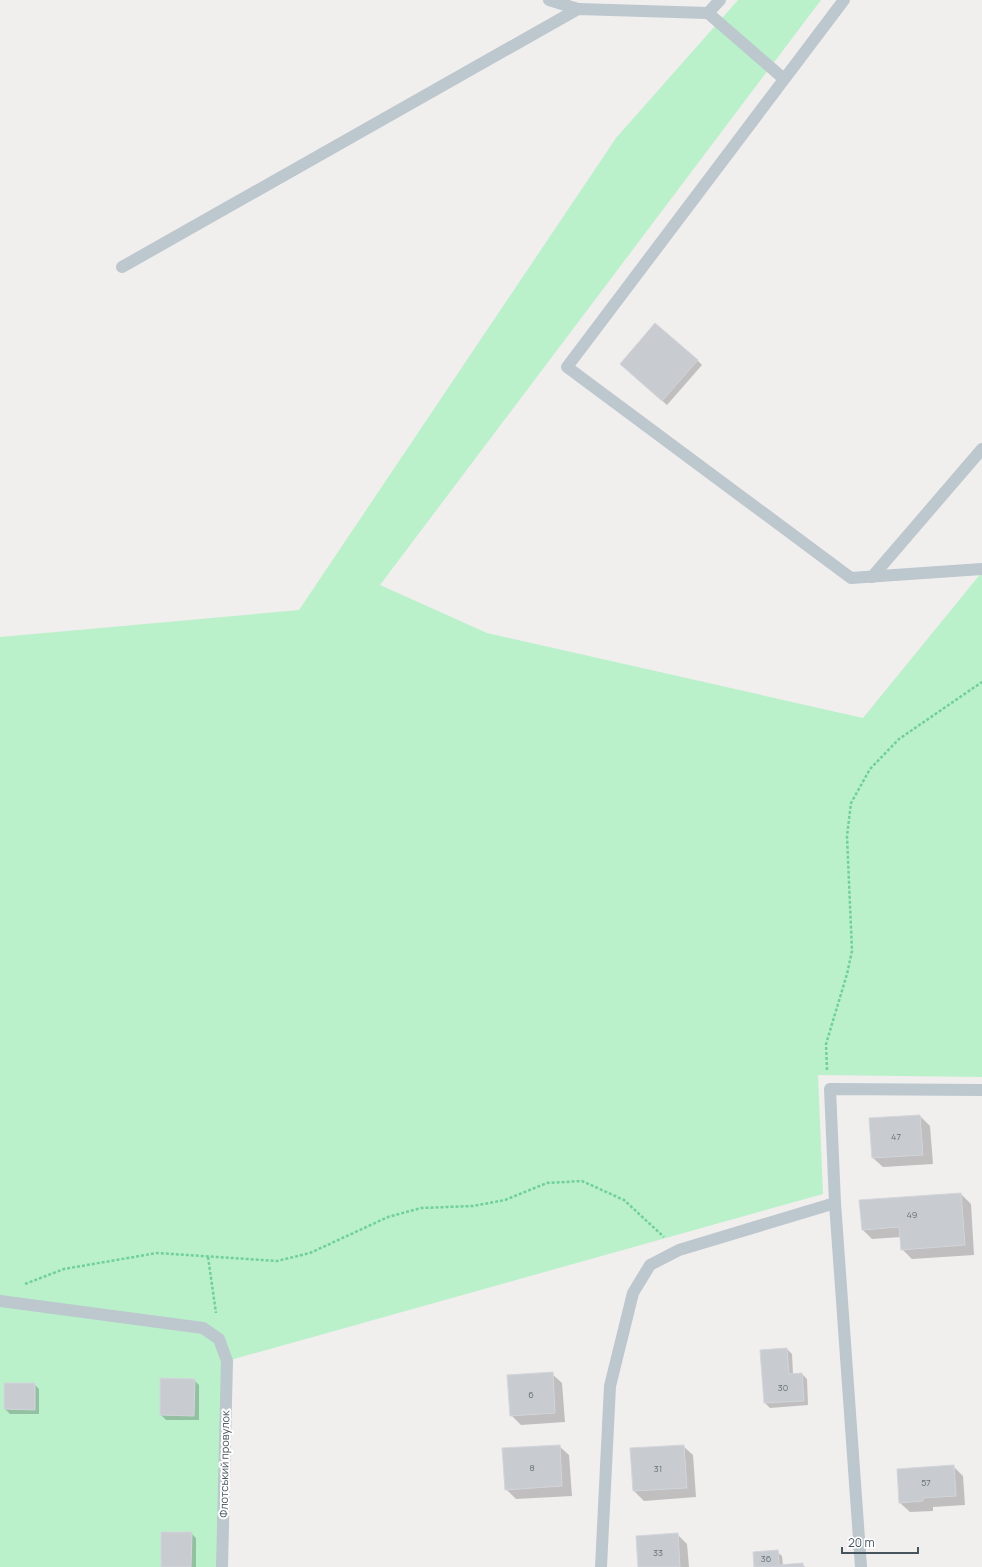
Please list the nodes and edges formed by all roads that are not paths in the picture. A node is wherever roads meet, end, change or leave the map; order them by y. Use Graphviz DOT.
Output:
graph roads {
  1 [pos="549,0"];
  2 [pos="720,0"];
  3 [pos="844,0"];
  4 [pos="578,9"];
  5 [pos="708,13"];
  6 [pos="784,79"];
  7 [pos="122,267"];
  8 [pos="982,449"];
  9 [pos="982,569"];
  10 [pos="872,577"];
  11 [pos="982,1090"];
  12 [pos="835,1202"];
  13 [pos="0,1301"];
  14 [pos="222,1567"];
  15 [pos="601,1567"];
  16 [pos="861,1567"];
  1 -- 4 [label="lane"];
  2 -- 5 [label="lane"];
  3 -- 6 [label="lane"];
  4 -- 5 [label="lane"];
  4 -- 7 [label="lane"];
  5 -- 6 [label="lane"];
  6 -- 10 [label="lane"];
  8 -- 10 [label="lane"];
  9 -- 10 [label="lane"];
  11 -- 12 [label="lane"];
  12 -- 15 [label="lane"];
  12 -- 16 [label="lane"];
  13 -- 14 [label="lane, Флотський провулок"];
}
